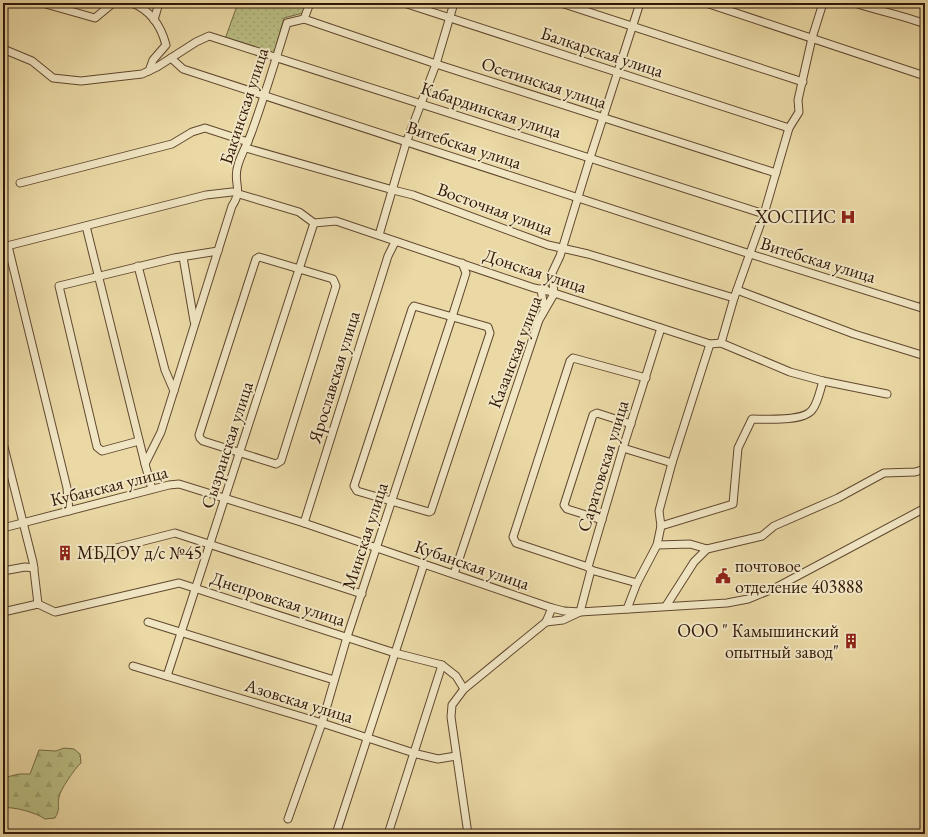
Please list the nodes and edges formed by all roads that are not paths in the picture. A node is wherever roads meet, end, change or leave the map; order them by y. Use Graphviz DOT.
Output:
graph roads {
  1 [pos="42,3"];
  2 [pos="113,3"];
  3 [pos="132,3"];
  4 [pos="159,3"];
  5 [pos="310,3"];
  6 [pos="404,3"];
  7 [pos="454,3"];
  8 [pos="561,3"];
  9 [pos="640,3"];
  10 [pos="706,3"];
  11 [pos="823,3"];
  12 [pos="855,3"];
  13 [pos="449,17"];
  14 [pos="304,19"];
  15 [pos="154,20"];
  16 [pos="925,24"];
  17 [pos="631,26"];
  18 [pos="812,38"];
  19 [pos="3,49"];
  20 [pos="276,57"];
  21 [pos="172,58"];
  22 [pos="436,64"];
  23 [pos="149,71"];
  24 [pos="617,73"];
  25 [pos="925,76"];
  26 [pos="803,82"];
  27 [pos="264,95"];
  28 [pos="421,104"];
  29 [pos="604,117"];
  30 [pos="789,128"];
  31 [pos="406,143"];
  32 [pos="247,145"];
  33 [pos="590,158"];
  34 [pos="776,173"];
  35 [pos="20,183"];
  36 [pos="393,190"];
  37 [pos="236,192"];
  38 [pos="578,197"];
  39 [pos="764,214"];
  40 [pos="314,222"];
  41 [pos="86,226"];
  42 [pos="379,235"];
  43 [pos="396,242"];
  44 [pos="5,246"];
  45 [pos="561,249"];
  46 [pos="218,251"];
  47 [pos="750,254"];
  48 [pos="183,257"];
  49 [pos="462,263"];
  50 [pos="138,266"];
  51 [pos="299,268"];
  52 [pos="98,275"];
  53 [pos="551,280"];
  54 [pos="542,289"];
  55 [pos="737,290"];
  56 [pos="554,294"];
  57 [pos="734,298"];
  58 [pos="925,300"];
  59 [pos="544,309"];
  60 [pos="924,309"];
  61 [pos="452,317"];
  62 [pos="194,323"];
  63 [pos="661,328"];
  64 [pos="721,343"];
  65 [pos="710,344"];
  66 [pos="925,356"];
  67 [pos="646,378"];
  68 [pos="823,381"];
  69 [pos="174,391"];
  70 [pos="887,394"];
  71 [pos="631,424"];
  72 [pos="139,441"];
  73 [pos="3,443"];
  74 [pos="623,448"];
  75 [pos="241,452"];
  76 [pos="672,463"];
  77 [pos="145,464"];
  78 [pos="925,469"];
  79 [pos="152,489"];
  80 [pos="226,498"];
  81 [pos="392,503"];
  82 [pos="925,508"];
  83 [pos="69,511"];
  84 [pos="602,520"];
  85 [pos="22,523"];
  86 [pos="304,523"];
  87 [pos="661,526"];
  88 [pos="3,528"];
  89 [pos="211,544"];
  90 [pos="657,544"];
  91 [pos="377,548"];
  92 [pos="707,549"];
  93 [pos="89,555"];
  94 [pos="424,564"];
  95 [pos="34,568"];
  96 [pos="589,568"];
  97 [pos="3,571"];
  98 [pos="454,574"];
  99 [pos="637,583"];
  100 [pos="196,588"];
  101 [pos="362,594"];
  102 [pos="38,604"];
  103 [pos="666,606"];
  104 [pos="552,608"];
  105 [pos="628,609"];
  106 [pos="3,612"];
  107 [pos="580,612"];
  108 [pos="148,622"];
  109 [pos="546,622"];
  110 [pos="181,632"];
  111 [pos="347,637"];
  112 [pos="395,653"];
  113 [pos="442,665"];
  114 [pos="133,666"];
  115 [pos="168,676"];
  116 [pos="334,680"];
  117 [pos="464,689"];
  118 [pos="322,723"];
  119 [pos="367,738"];
  120 [pos="415,753"];
  121 [pos="456,756"];
  122 [pos="288,819"];
  123 [pos="336,834"];
  124 [pos="388,834"];
  125 [pos="468,834"];
  1 -- 2 [label="street"];
  3 -- 15 [label="street"];
  4 -- 15 [label="street"];
  5 -- 14 [label="street"];
  6 -- 13 [label="street, Балкарская улица"];
  7 -- 13 [label="street"];
  8 -- 17 [label="street"];
  9 -- 17 [label="street, Казанская улица"];
  10 -- 18 [label="street"];
  11 -- 18 [label="street"];
  12 -- 16 [label="street"];
  13 -- 22 [label="street"];
  13 -- 24 [label="street, Балкарская улица"];
  14 -- 20 [label="street, Бакинская улица"];
  14 -- 22 [label="street, Осетинская улица"];
  15 -- 23 [label="street"];
  17 -- 24 [label="street, Казанская улица"];
  17 -- 26 [label="street"];
  18 -- 25 [label="street"];
  18 -- 26 [label="street"];
  19 -- 23 [label="street"];
  20 -- 21 [label="street, Кабардинская улица"];
  20 -- 27 [label="street, Бакинская улица"];
  20 -- 28 [label="street, Кабардинская улица"];
  21 -- 23 [label="street"];
  21 -- 27 [label="street, Витебская улица"];
  22 -- 28 [label="street"];
  22 -- 29 [label="street, Осетинская улица"];
  24 -- 29 [label="street, Казанская улица"];
  24 -- 30 [label="street, Балкарская улица"];
  26 -- 30 [label="street"];
  27 -- 31 [label="street, Витебская улица"];
  27 -- 32 [label="street, Бакинская улица"];
  28 -- 31 [label="street"];
  28 -- 33 [label="street, Кабардинская улица"];
  29 -- 33 [label="street, Казанская улица"];
  29 -- 34 [label="street, Осетинская улица"];
  30 -- 34 [label="street"];
  31 -- 36 [label="street"];
  31 -- 38 [label="street, Витебская улица"];
  32 -- 35 [label="street, Восточная улица"];
  32 -- 36 [label="street, Восточная улица"];
  32 -- 37 [label="street, Бакинская улица"];
  33 -- 38 [label="street, Казанская улица"];
  33 -- 39 [label="street, Кабардинская улица"];
  34 -- 39 [label="street"];
  36 -- 42 [label="street"];
  36 -- 45 [label="street, Восточная улица"];
  37 -- 40 [label="street"];
  37 -- 41 [label="street"];
  37 -- 46 [label="street, Бакинская улица"];
  38 -- 45 [label="street, Казанская улица"];
  38 -- 47 [label="street, Витебская улица"];
  39 -- 47 [label="street"];
  40 -- 42 [label="street, Донская улица"];
  40 -- 51 [label="street, Сызранская улица"];
  41 -- 44 [label="street"];
  41 -- 52 [label="street"];
  42 -- 43 [label="street, Донская улица"];
  43 -- 49 [label="street, Донская улица"];
  43 -- 86 [label="street, Ярославская улица"];
  44 -- 83 [label="street"];
  45 -- 53 [label="street, Казанская улица"];
  45 -- 57 [label="street, Восточная улица"];
  46 -- 48 [label="street"];
  46 -- 62 [label="street"];
  47 -- 55 [label="street"];
  47 -- 60 [label="street, Витебская улица"];
  48 -- 50 [label="street"];
  48 -- 62 [label="street"];
  49 -- 54 [label="street, Донская улица"];
  49 -- 61 [label="street, Минская улица"];
  50 -- 52 [label="street"];
  50 -- 69 [label="street"];
  51 -- 75 [label="street, Сызранская улица"];
  51 -- 75 [label="street"];
  51 -- 75 [label="street"];
  52 -- 72 [label="street"];
  52 -- 72 [label="street"];
  53 -- 54 [label="street"];
  53 -- 56 [label="street, Казанская улица"];
  54 -- 56 [label="street, Донская улица"];
  54 -- 59 [label="street"];
  55 -- 57 [label="street"];
  55 -- 66 [label="street"];
  56 -- 59 [label="street, Казанская улица"];
  56 -- 63 [label="street, Донская улица"];
  57 -- 64 [label="street"];
  58 -- 60 [label="street"];
  59 -- 98 [label="street, Казанская улица"];
  61 -- 81 [label="street, Минская улица"];
  61 -- 81 [label="street"];
  61 -- 81 [label="street"];
  62 -- 69 [label="street"];
  63 -- 65 [label="street, Донская улица"];
  63 -- 67 [label="street, Саратовская улица"];
  64 -- 65 [label="street, Донская улица"];
  64 -- 68 [label="street, Донская улица"];
  65 -- 76 [label="street"];
  67 -- 71 [label="street, Саратовская улица"];
  67 -- 96 [label="street"];
  68 -- 70 [label="street, Донская улица"];
  68 -- 87 [label="street"];
  69 -- 77 [label="street"];
  71 -- 74 [label="street, Саратовская улица"];
  71 -- 84 [label="street"];
  72 -- 77 [label="street"];
  73 -- 85 [label="street"];
  74 -- 76 [label="street"];
  74 -- 84 [label="street, Саратовская улица"];
  75 -- 80 [label="street, Сызранская улица"];
  76 -- 87 [label="street"];
  77 -- 79 [label="street"];
  78 -- 92 [label="street"];
  79 -- 80 [label="street, Кубанская улица"];
  79 -- 83 [label="street, Кубанская улица"];
  80 -- 86 [label="street, Кубанская улица"];
  80 -- 89 [label="street, Сызранская улица"];
  81 -- 91 [label="street, Минская улица"];
  82 -- 103 [label="street, Кубанская улица"];
  83 -- 85 [label="street, Кубанская улица"];
  84 -- 96 [label="street, Саратовская улица"];
  85 -- 88 [label="street, Кубанская улица"];
  85 -- 95 [label="street"];
  86 -- 91 [label="street, Кубанская улица"];
  87 -- 90 [label="street"];
  89 -- 93 [label="street"];
  89 -- 100 [label="street, Сызранская улица"];
  89 -- 101 [label="street"];
  90 -- 92 [label="street"];
  90 -- 99 [label="street"];
  91 -- 94 [label="street, Кубанская улица"];
  91 -- 101 [label="street, Минская улица"];
  92 -- 103 [label="street"];
  94 -- 98 [label="street, Кубанская улица"];
  94 -- 112 [label="street"];
  95 -- 97 [label="street"];
  95 -- 102 [label="street"];
  96 -- 99 [label="street"];
  96 -- 107 [label="street, Саратовская улица"];
  98 -- 104 [label="street, Кубанская улица"];
  99 -- 105 [label="street"];
  100 -- 102 [label="street, Днепровская улица"];
  100 -- 110 [label="street, Сызранская улица"];
  100 -- 111 [label="street, Днепровская улица"];
  101 -- 111 [label="street, Минская улица"];
  102 -- 106 [label="street"];
  103 -- 105 [label="street, Кубанская улица"];
  104 -- 107 [label="street, Кубанская улица"];
  104 -- 109 [label="street"];
  105 -- 107 [label="street, Кубанская улица"];
  107 -- 109 [label="street"];
  108 -- 110 [label="street"];
  109 -- 117 [label="street"];
  110 -- 115 [label="street, Сызранская улица"];
  110 -- 116 [label="street"];
  111 -- 112 [label="street, Днепровская улица"];
  111 -- 116 [label="street, Минская улица"];
  112 -- 113 [label="street, Днепровская улица"];
  112 -- 119 [label="street"];
  113 -- 117 [label="street, Днепровская улица"];
  113 -- 120 [label="street"];
  114 -- 115 [label="street, Азовская улица"];
  115 -- 118 [label="street, Азовская улица"];
  116 -- 118 [label="street, Минская улица"];
  117 -- 121 [label="street"];
  118 -- 119 [label="street, Азовская улица"];
  118 -- 122 [label="street, Минская улица"];
  119 -- 120 [label="street, Азовская улица"];
  119 -- 123 [label="street"];
  120 -- 121 [label="street, Азовская улица"];
  120 -- 124 [label="street"];
  121 -- 125 [label="street"];
}
